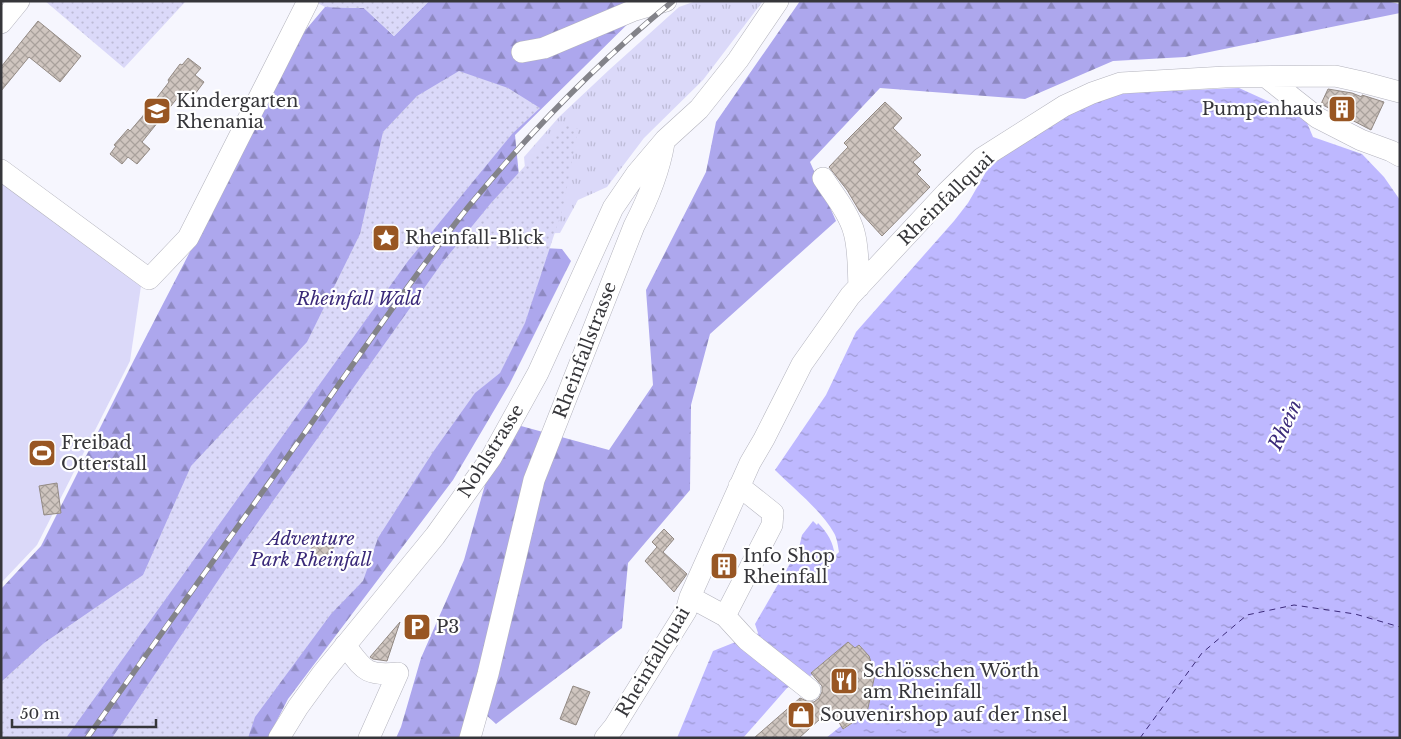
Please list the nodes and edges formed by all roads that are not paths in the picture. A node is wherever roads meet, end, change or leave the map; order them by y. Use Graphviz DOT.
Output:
graph roads {
  1 [pos="19,1"];
  2 [pos="308,1"];
  3 [pos="666,1"];
  4 [pos="778,1"];
  5 [pos="1,23"];
  6 [pos="522,52"];
  7 [pos="1266,77"];
  8 [pos="1400,92"];
  9 [pos="665,140"];
  10 [pos="1400,156"];
  11 [pos="1,170"];
  12 [pos="822,178"];
  13 [pos="859,287"];
  14 [pos="739,486"];
  15 [pos="690,597"];
  16 [pos="725,616"];
  17 [pos="345,645"];
  18 [pos="810,690"];
  19 [pos="614,734"];
  20 [pos="279,738"];
  21 [pos="369,738"];
  22 [pos="470,738"];
  1 -- 5 [label="street"];
  2 -- 11 [label="street"];
  3 -- 6 [label="street"];
  4 -- 9 [label="street"];
  7 -- 8 [label="street, Rheinfallquai"];
  7 -- 10 [label="street"];
  7 -- 13 [label="street, Rheinfallquai"];
  9 -- 17 [label="street, Nohlstrasse"];
  9 -- 22 [label="street, Rheinfallstrasse"];
  12 -- 13 [label="street"];
  13 -- 14 [label="street, Rheinfallquai"];
  14 -- 15 [label="street, Rheinfallquai"];
  14 -- 16 [label="street"];
  15 -- 16 [label="street, Rheinfallquai"];
  15 -- 19 [label="street, Rheinfallquai"];
  16 -- 18 [label="street, Rheinfallquai"];
  17 -- 20 [label="street, Nohlstrasse"];
  17 -- 21 [label="street"];
}
